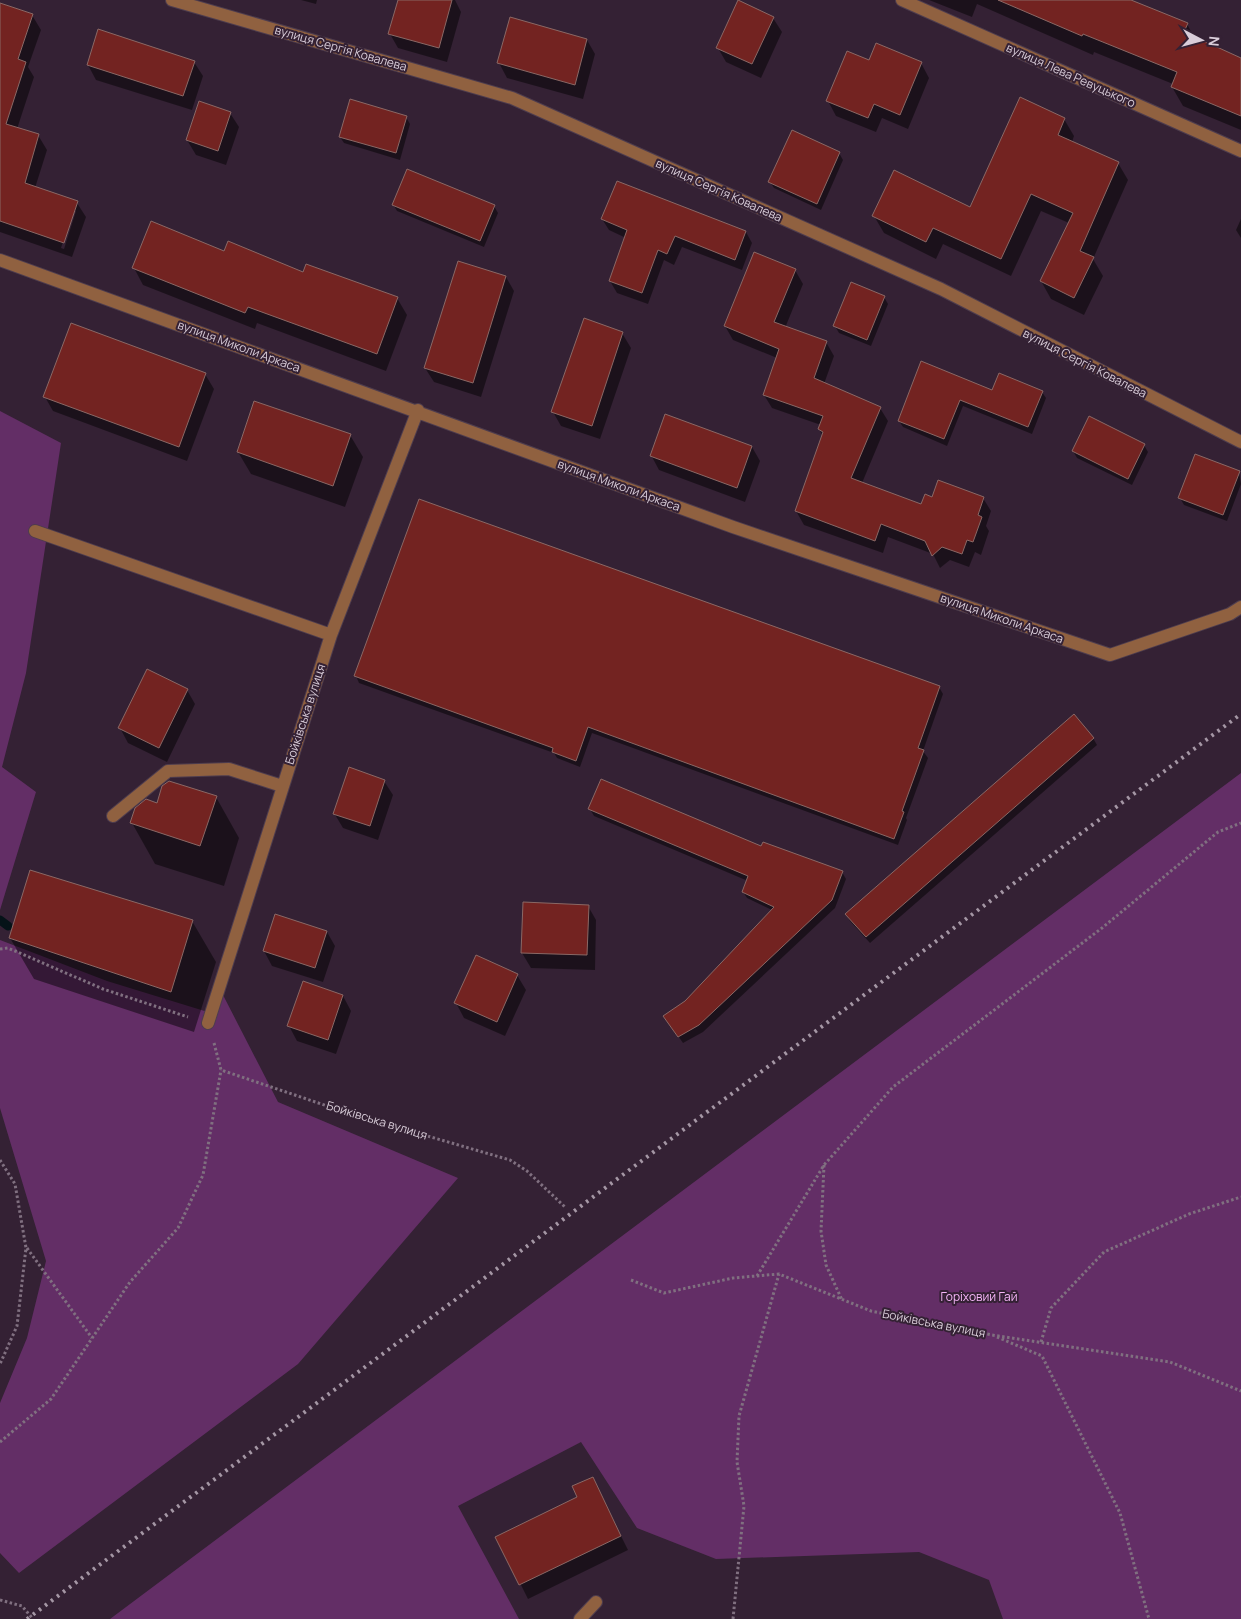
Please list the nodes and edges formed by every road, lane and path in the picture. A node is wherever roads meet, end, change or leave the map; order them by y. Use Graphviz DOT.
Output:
graph roads {
  1 [pos="172,0"];
  2 [pos="902,0"];
  3 [pos="1241,151"];
  4 [pos="0,260"];
  5 [pos="418,410"];
  6 [pos="1241,442"];
  7 [pos="35,531"];
  8 [pos="1241,607"];
  9 [pos="331,635"];
  10 [pos="282,786"];
  11 [pos="113,816"];
  12 [pos="1241,824"];
  13 [pos="0,949"];
  14 [pos="208,1023"];
  15 [pos="221,1070"];
  16 [pos="0,1160"];
  17 [pos="824,1165"];
  18 [pos="1241,1197"];
  19 [pos="565,1207"];
  20 [pos="26,1248"];
  21 [pos="779,1274"];
  22 [pos="757,1276"];
  23 [pos="631,1280"];
  24 [pos="842,1300"];
  25 [pos="992,1335"];
  26 [pos="92,1338"];
  27 [pos="1041,1342"];
  28 [pos="0,1364"];
  29 [pos="1241,1391"];
  30 [pos="0,1442"];
  31 [pos="0,1600"];
  32 [pos="596,1602"];
  33 [pos="33,1619"];
  34 [pos="580,1619"];
  35 [pos="733,1619"];
  36 [pos="1149,1619"];
  1 -- 6 [label="street, вулиця Сергія Ковалева"];
  2 -- 3 [label="street, вулиця Лева Ревуцького"];
  4 -- 5 [label="street, вулиця Миколи Аркаса"];
  5 -- 8 [label="street, вулиця Миколи Аркаса"];
  5 -- 9 [label="street, Бойківська вулиця"];
  7 -- 9 [label="street"];
  9 -- 10 [label="street, Бойківська вулиця"];
  10 -- 11 [label="street"];
  10 -- 14 [label="street, Бойківська вулиця"];
  12 -- 17 [label="path"];
  13 -- 14 [label="path"];
  14 -- 15 [label="path"];
  15 -- 19 [label="path, Бойківська вулиця"];
  15 -- 26 [label="path"];
  16 -- 20 [label="path"];
  17 -- 22 [label="path"];
  17 -- 24 [label="path"];
  18 -- 27 [label="path"];
  20 -- 26 [label="path"];
  20 -- 28 [label="path"];
  21 -- 22 [label="path, Бойківська вулиця"];
  21 -- 24 [label="path, Бойківська вулиця"];
  21 -- 35 [label="path"];
  22 -- 23 [label="path, Бойківська вулиця"];
  24 -- 25 [label="path, Бойківська вулиця"];
  25 -- 27 [label="path, Бойківська вулиця"];
  25 -- 36 [label="path"];
  26 -- 30 [label="path"];
  27 -- 29 [label="path, Бойківська вулиця"];
  31 -- 33 [label="path"];
  32 -- 34 [label="street"];
}
